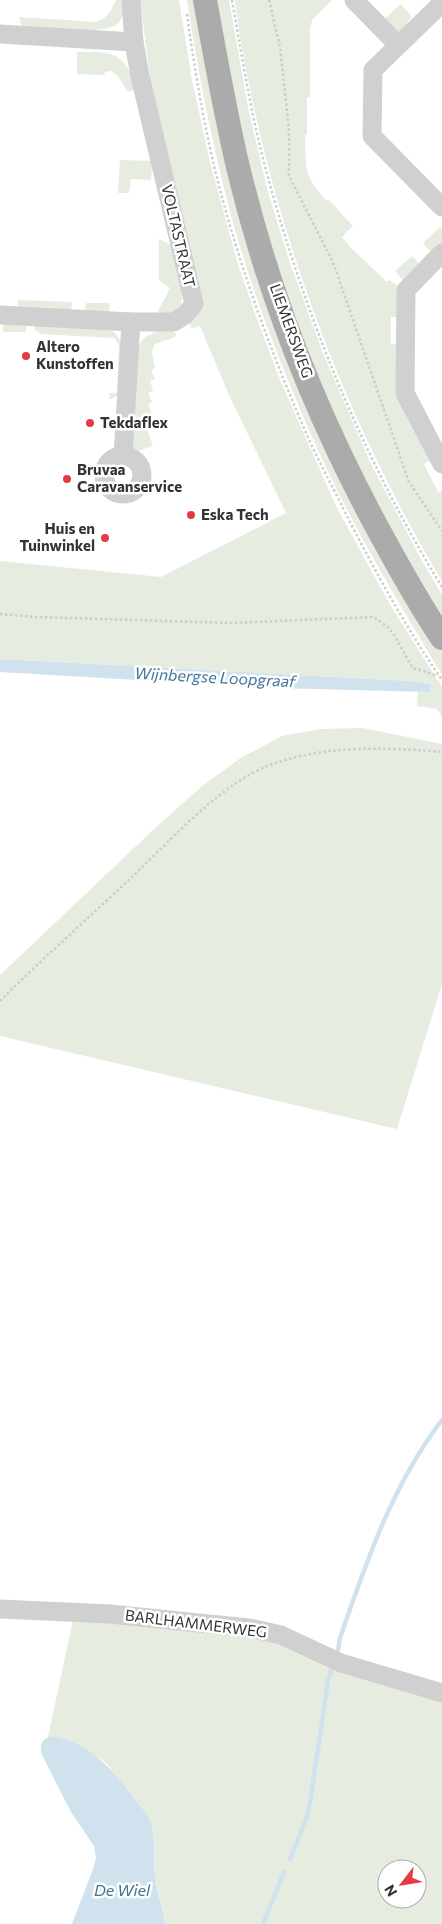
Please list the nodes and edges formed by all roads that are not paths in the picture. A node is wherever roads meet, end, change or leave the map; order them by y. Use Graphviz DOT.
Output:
graph roads {
  1 [pos="131,0"];
  2 [pos="205,0"];
  3 [pos="354,0"];
  4 [pos="440,10"];
  5 [pos="0,34"];
  6 [pos="134,42"];
  7 [pos="398,45"];
  8 [pos="442,207"];
  9 [pos="442,253"];
  10 [pos="0,315"];
  11 [pos="131,322"];
  12 [pos="123,456"];
  13 [pos="442,464"];
  14 [pos="442,638"];
  15 [pos="0,1609"];
  16 [pos="442,1694"];
  1 -- 6 [label="street, VOLTASTRAAT"];
  2 -- 14 [label="main road, LIEMERSWEG"];
  3 -- 7 [label="street"];
  4 -- 7 [label="street"];
  5 -- 6 [label="street"];
  6 -- 11 [label="street, VOLTASTRAAT"];
  7 -- 8 [label="street"];
  9 -- 13 [label="street"];
  10 -- 11 [label="street, VOLTASTRAAT"];
  11 -- 12 [label="street"];
  15 -- 16 [label="street, BARLHAMMERWEG"];
}
